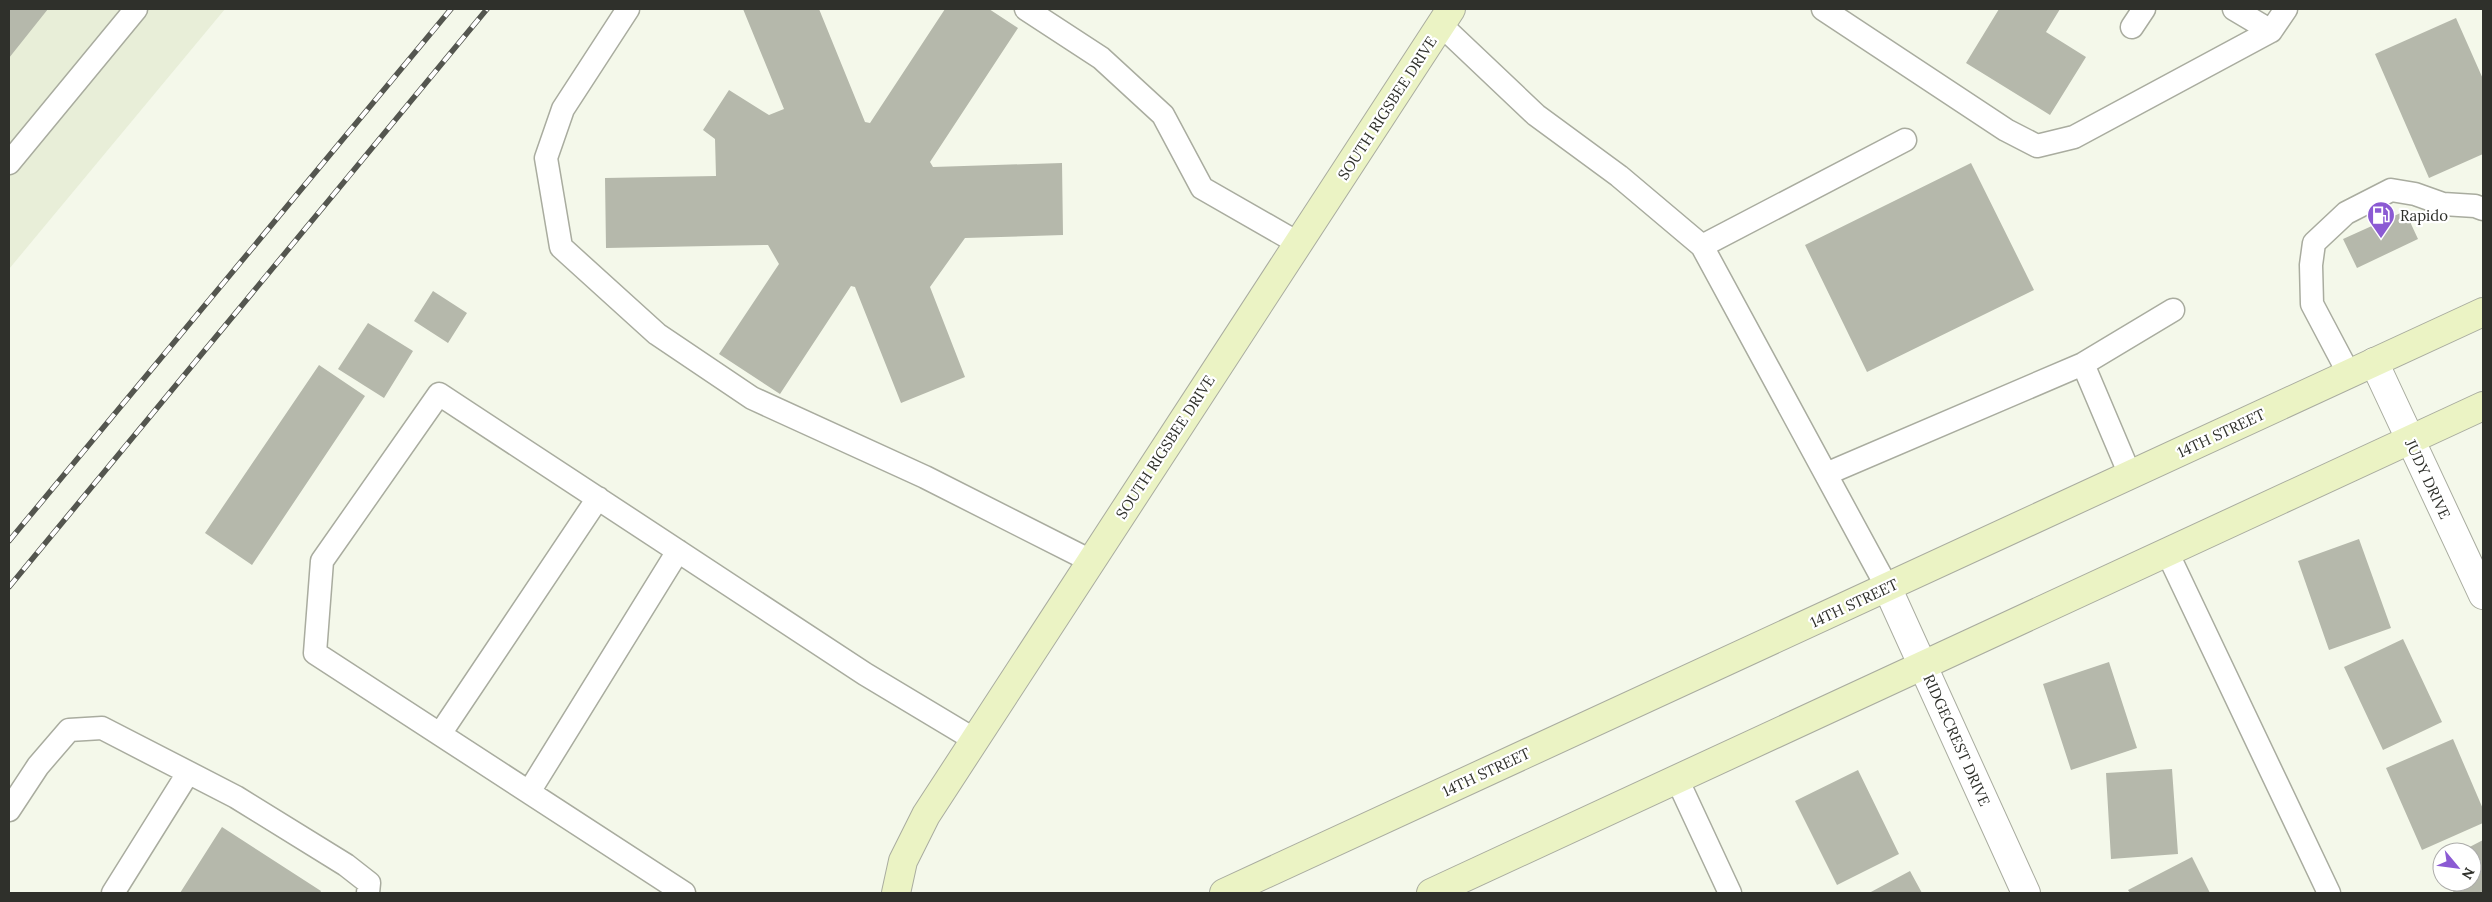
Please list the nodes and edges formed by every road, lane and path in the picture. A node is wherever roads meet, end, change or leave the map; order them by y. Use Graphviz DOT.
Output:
graph roads {
  1 [pos="136,9"];
  2 [pos="628,9"];
  3 [pos="1026,9"];
  4 [pos="1824,9"];
  5 [pos="2234,9"];
  6 [pos="2286,9"];
  7 [pos="1446,17"];
  8 [pos="2271,31"];
  9 [pos="1906,140"];
  10 [pos="9,163"];
  11 [pos="2483,210"];
  12 [pos="1298,243"];
  13 [pos="1702,246"];
  14 [pos="2173,310"];
  15 [pos="2483,312"];
  16 [pos="2374,362"];
  17 [pos="2083,364"];
  18 [pos="2349,374"];
  19 [pos="2483,406"];
  20 [pos="2409,440"];
  21 [pos="1826,474"];
  22 [pos="2130,475"];
  23 [pos="598,498"];
  24 [pos="678,551"];
  25 [pos="2167,552"];
  26 [pos="1091,561"];
  27 [pos="1887,587"];
  28 [pos="2483,595"];
  29 [pos="1924,665"];
  30 [pos="440,734"];
  31 [pos="975,740"];
  32 [pos="188,773"];
  33 [pos="1677,779"];
  34 [pos="529,792"];
  35 [pos="9,810"];
  36 [pos="113,893"];
  37 [pos="368,893"];
  38 [pos="684,893"];
  39 [pos="896,893"];
  40 [pos="1224,893"];
  41 [pos="1431,893"];
  42 [pos="1730,893"];
  43 [pos="2026,893"];
  44 [pos="2328,893"];
  1 -- 10 [label="lane"];
  2 -- 26 [label="lane"];
  3 -- 12 [label="lane"];
  4 -- 8 [label="lane"];
  5 -- 8 [label="lane"];
  6 -- 8 [label="lane"];
  7 -- 12 [label="main road, SOUTH RIGSBEE DRIVE"];
  7 -- 13 [label="lane"];
  9 -- 13 [label="lane"];
  11 -- 18 [label="lane"];
  12 -- 26 [label="main road, SOUTH RIGSBEE DRIVE"];
  13 -- 21 [label="lane"];
  14 -- 17 [label="lane"];
  15 -- 16 [label="main road, 14TH STREET"];
  16 -- 18 [label="main road, 14TH STREET"];
  16 -- 20 [label="street, JUDY DRIVE"];
  17 -- 21 [label="lane"];
  17 -- 22 [label="lane"];
  18 -- 22 [label="main road, 14TH STREET"];
  19 -- 20 [label="main road"];
  20 -- 25 [label="main road"];
  20 -- 28 [label="street, JUDY DRIVE"];
  21 -- 27 [label="lane"];
  22 -- 27 [label="main road, 14TH STREET"];
  23 -- 24 [label="lane"];
  23 -- 30 [label="lane"];
  23 -- 30 [label="lane"];
  24 -- 31 [label="lane"];
  24 -- 34 [label="lane"];
  25 -- 29 [label="main road"];
  25 -- 44 [label="lane"];
  26 -- 31 [label="main road, SOUTH RIGSBEE DRIVE"];
  27 -- 29 [label="street, RIDGECREST DRIVE"];
  27 -- 40 [label="main road, 14TH STREET"];
  29 -- 33 [label="main road"];
  29 -- 43 [label="street, RIDGECREST DRIVE"];
  30 -- 34 [label="lane"];
  31 -- 39 [label="main road, SOUTH RIGSBEE DRIVE"];
  32 -- 35 [label="lane"];
  32 -- 36 [label="lane"];
  32 -- 37 [label="lane"];
  33 -- 41 [label="main road"];
  33 -- 42 [label="lane"];
  34 -- 38 [label="lane"];
}
